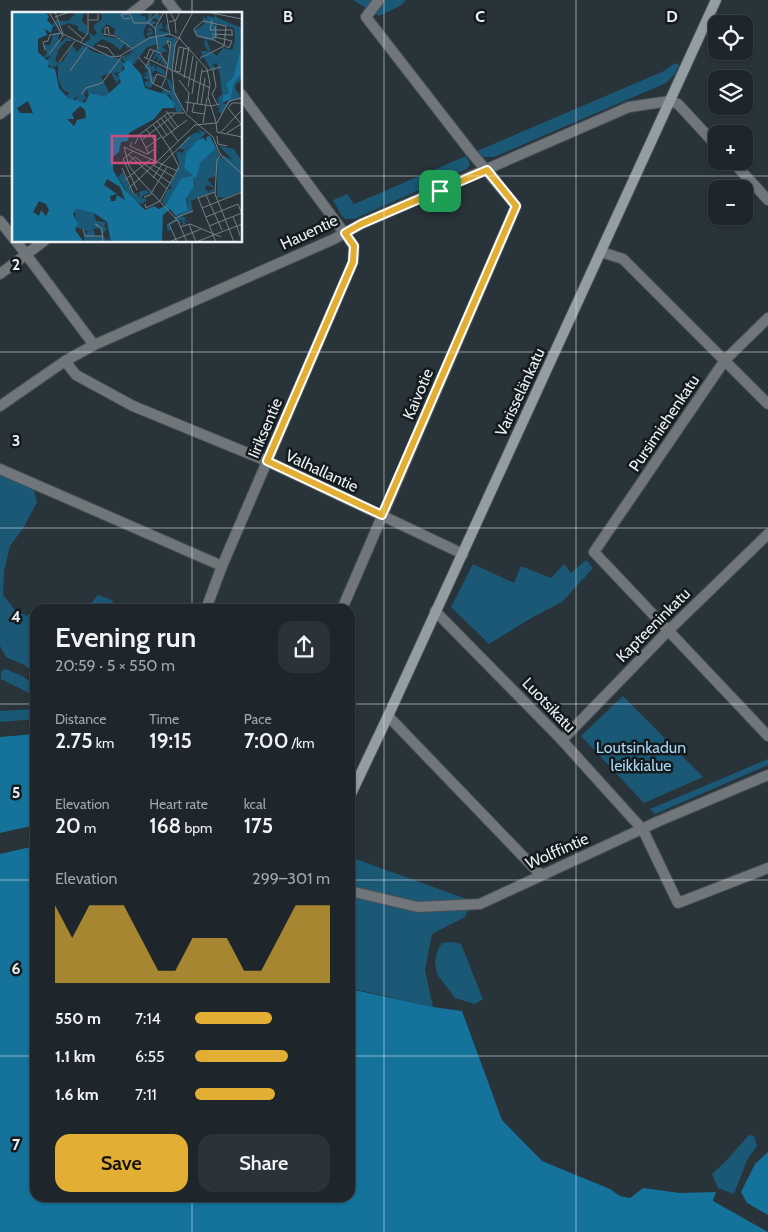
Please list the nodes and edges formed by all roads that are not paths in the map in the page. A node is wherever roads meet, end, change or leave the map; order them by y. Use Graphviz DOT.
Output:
graph roads {
  1 [pos="149,0"];
  2 [pos="167,0"];
  3 [pos="379,0"];
  4 [pos="716,0"];
  5 [pos="134,12"];
  6 [pos="176,12"];
  7 [pos="242,95"];
  8 [pos="670,101"];
  9 [pos="12,105"];
  10 [pos="0,114"];
  11 [pos="708,136"];
  12 [pos="487,170"];
  13 [pos="740,170"];
  14 [pos="768,200"];
  15 [pos="0,221"];
  16 [pos="345,233"];
  17 [pos="12,236"];
  18 [pos="16,242"];
  19 [pos="43,242"];
  20 [pos="601,252"];
  21 [pos="26,255"];
  22 [pos="0,274"];
  23 [pos="768,318"];
  24 [pos="94,345"];
  25 [pos="725,360"];
  26 [pos="65,361"];
  27 [pos="768,404"];
  28 [pos="0,406"];
  29 [pos="267,461"];
  30 [pos="0,469"];
  31 [pos="382,515"];
  32 [pos="768,534"];
  33 [pos="463,554"];
  34 [pos="222,566"];
  35 [pos="208,604"];
  36 [pos="344,604"];
  37 [pos="435,611"];
  38 [pos="668,630"];
  39 [pos="388,716"];
  40 [pos="768,736"];
  41 [pos="562,740"];
  42 [pos="768,775"];
  43 [pos="355,785"];
  44 [pos="643,830"];
  45 [pos="768,868"];
  46 [pos="542,875"];
  47 [pos="355,892"];
  1 -- 5 [label="street"];
  2 -- 6 [label="street"];
  3 -- 12 [label="street"];
  4 -- 8 [label="street, Varisselänkatu"];
  7 -- 16 [label="street, Iiriksentie"];
  8 -- 11 [label="street"];
  8 -- 12 [label="street, Hauentie"];
  8 -- 20 [label="street, Varisselänkatu"];
  9 -- 10 [label="street"];
  12 -- 16 [label="street, Hauentie"];
  12 -- 31 [label="street, Kaivotie"];
  13 -- 14 [label="street"];
  15 -- 17 [label="street"];
  16 -- 24 [label="street, Hauentie"];
  16 -- 29 [label="street, Iiriksentie"];
  18 -- 21 [label="street"];
  19 -- 21 [label="street"];
  20 -- 25 [label="street"];
  20 -- 33 [label="street, Varisselänkatu"];
  21 -- 22 [label="street"];
  21 -- 24 [label="street"];
  23 -- 25 [label="street, Pursimiehenkatu"];
  24 -- 26 [label="street, Hauentie"];
  25 -- 27 [label="street"];
  25 -- 38 [label="street, Pursimiehenkatu"];
  26 -- 28 [label="street, Hauentie"];
  26 -- 29 [label="street, Valhallantie"];
  29 -- 31 [label="street, Valhallantie"];
  29 -- 34 [label="street, Iiriksentie"];
  30 -- 34 [label="street"];
  31 -- 33 [label="street, Valhallantie"];
  31 -- 36 [label="street, Kaivotie"];
  32 -- 38 [label="street, Kapteeninkatu"];
  33 -- 37 [label="street, Varisselänkatu"];
  34 -- 35 [label="street, Iiriksentie"];
  37 -- 39 [label="street, Varisselänkatu"];
  37 -- 41 [label="street, Luotsikatu"];
  38 -- 40 [label="street"];
  38 -- 41 [label="street, Kapteeninkatu"];
  39 -- 43 [label="street, Varisselänkatu"];
  39 -- 46 [label="street"];
  41 -- 44 [label="street, Luotsikatu"];
  42 -- 44 [label="street, Wolffintie"];
  44 -- 45 [label="street, Luotsikatu"];
  44 -- 46 [label="street, Wolffintie"];
  46 -- 47 [label="street, Wolffintie"];
}
